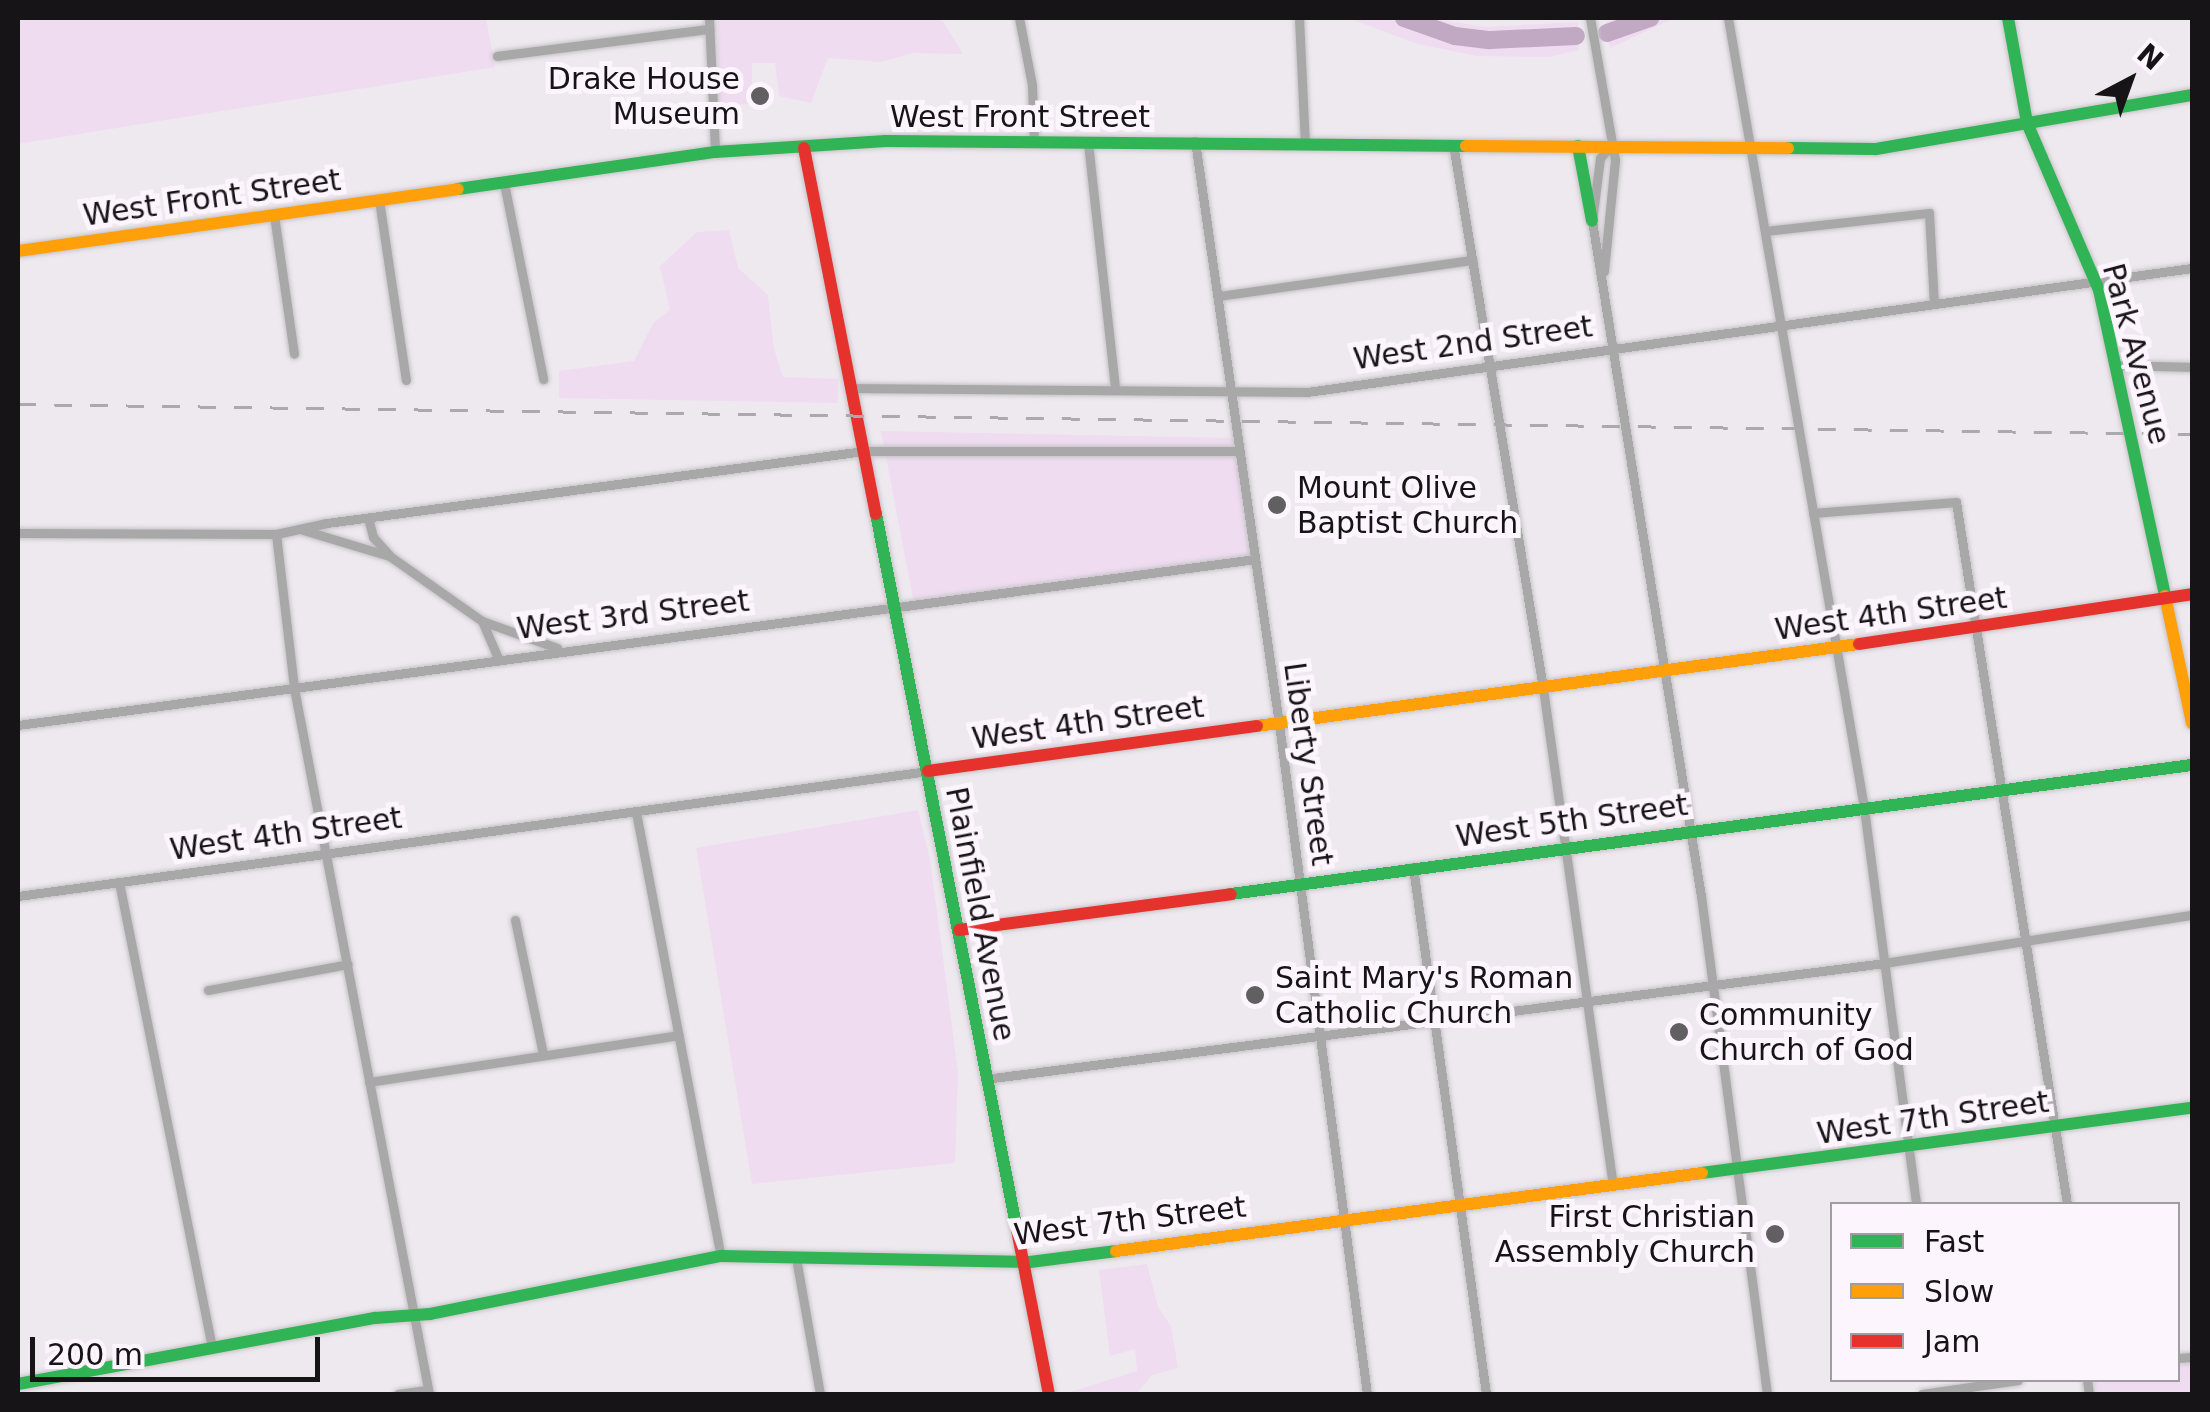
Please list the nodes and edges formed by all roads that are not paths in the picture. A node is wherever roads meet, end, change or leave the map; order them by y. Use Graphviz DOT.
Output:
graph roads {
  1 [pos="1019,18"];
  2 [pos="1299,18"];
  3 [pos="1728,18"];
  4 [pos="2008,18"];
  5 [pos="1590,21"];
  6 [pos="709,23"];
  7 [pos="496,56"];
  8 [pos="2192,94"];
  9 [pos="2028,123"];
  10 [pos="1195,141"];
  11 [pos="1034,142"];
  12 [pos="1088,143"];
  13 [pos="1306,144"];
  14 [pos="1453,144"];
  15 [pos="1578,146"];
  16 [pos="1611,146"];
  17 [pos="804,148"];
  18 [pos="1751,148"];
  19 [pos="715,152"];
  20 [pos="504,182"];
  21 [pos="379,200"];
  22 [pos="274,215"];
  23 [pos="1592,220"];
  24 [pos="1765,231"];
  25 [pos="18,251"];
  26 [pos="1472,260"];
  27 [pos="2192,268"];
  28 [pos="1604,274"];
  29 [pos="2096,282"];
  30 [pos="1218,296"];
  31 [pos="1934,304"];
  32 [pos="1782,326"];
  33 [pos="1614,349"];
  34 [pos="294,354"];
  35 [pos="2118,366"];
  36 [pos="1487,367"];
  37 [pos="2192,367"];
  38 [pos="543,379"];
  39 [pos="406,380"];
  40 [pos="853,388"];
  41 [pos="1115,388"];
  42 [pos="1230,392"];
  43 [pos="864,451"];
  44 [pos="1239,451"];
  45 [pos="1813,513"];
  46 [pos="368,518"];
  47 [pos="301,529"];
  48 [pos="18,533"];
  49 [pos="276,534"];
  50 [pos="392,557"];
  51 [pos="1255,559"];
  52 [pos="2192,594"];
  53 [pos="2166,599"];
  54 [pos="895,606"];
  55 [pos="482,620"];
  56 [pos="1977,628"];
  57 [pos="1836,648"];
  58 [pos="559,649"];
  59 [pos="498,658"];
  60 [pos="1664,671"];
  61 [pos="294,688"];
  62 [pos="1543,688"];
  63 [pos="1278,722"];
  64 [pos="2192,723"];
  65 [pos="18,725"];
  66 [pos="2192,766"];
  67 [pos="928,771"];
  68 [pos="2002,790"];
  69 [pos="1864,808"];
  70 [pos="636,812"];
  71 [pos="1689,830"];
  72 [pos="1563,848"];
  73 [pos="328,854"];
  74 [pos="1413,866"];
  75 [pos="119,882"];
  76 [pos="1299,885"];
  77 [pos="18,896"];
  78 [pos="2192,916"];
  79 [pos="516,920"];
  80 [pos="959,930"];
  81 [pos="2026,939"];
  82 [pos="1884,963"];
  83 [pos="348,964"];
  84 [pos="1711,983"];
  85 [pos="208,990"];
  86 [pos="1586,1000"];
  87 [pos="1436,1023"];
  88 [pos="678,1034"];
  89 [pos="1319,1037"];
  90 [pos="543,1054"];
  91 [pos="985,1079"];
  92 [pos="370,1082"];
  93 [pos="2192,1108"];
  94 [pos="2058,1127"];
  95 [pos="1908,1147"];
  96 [pos="1738,1169"];
  97 [pos="1613,1186"];
  98 [pos="1916,1202"];
  99 [pos="2067,1202"];
  100 [pos="1459,1205"];
  101 [pos="1342,1221"];
  102 [pos="722,1256"];
  103 [pos="796,1258"];
  104 [pos="1023,1262"];
  105 [pos="414,1314"];
  106 [pos="212,1348"];
  107 [pos="2006,1382"];
  108 [pos="18,1384"];
  109 [pos="428,1392"];
  110 [pos="1940,1393"];
  111 [pos="398,1394"];
  112 [pos="820,1394"];
  113 [pos="1049,1394"];
  114 [pos="1367,1394"];
  115 [pos="1486,1394"];
  116 [pos="1767,1394"];
  117 [pos="1922,1394"];
  1 -- 11 [label="street"];
  2 -- 13 [label="street"];
  3 -- 18 [label="street"];
  4 -- 9 [label="main road, Park Avenue"];
  5 -- 16 [label="street"];
  6 -- 7 [label="street"];
  6 -- 19 [label="street"];
  8 -- 9 [label="main road, West Front Street"];
  9 -- 18 [label="main road, West Front Street"];
  9 -- 29 [label="main road, Park Avenue"];
  10 -- 12 [label="main road, West Front Street"];
  10 -- 13 [label="main road, West Front Street"];
  10 -- 30 [label="street, Liberty Street"];
  11 -- 12 [label="main road, West Front Street"];
  11 -- 17 [label="main road, West Front Street"];
  12 -- 41 [label="street"];
  13 -- 14 [label="main road, West Front Street"];
  14 -- 15 [label="main road, West Front Street"];
  14 -- 26 [label="street"];
  15 -- 16 [label="main road, West Front Street"];
  15 -- 23 [label="main road"];
  16 -- 18 [label="main road, West Front Street"];
  16 -- 23 [label="street"];
  16 -- 28 [label="street"];
  17 -- 19 [label="main road, West Front Street"];
  17 -- 40 [label="main road, Plainfield Avenue"];
  18 -- 24 [label="street"];
  19 -- 20 [label="main road, West Front Street"];
  20 -- 21 [label="main road, West Front Street"];
  20 -- 38 [label="street"];
  21 -- 22 [label="main road, West Front Street"];
  21 -- 39 [label="street"];
  22 -- 25 [label="main road, West Front Street"];
  22 -- 34 [label="street"];
  23 -- 28 [label="street"];
  24 -- 31 [label="street"];
  24 -- 32 [label="street"];
  26 -- 30 [label="street"];
  26 -- 36 [label="street"];
  27 -- 29 [label="street, West 2nd Street"];
  28 -- 33 [label="street"];
  29 -- 31 [label="street, West 2nd Street"];
  29 -- 35 [label="main road, Park Avenue"];
  30 -- 42 [label="street, Liberty Street"];
  31 -- 32 [label="street, West 2nd Street"];
  32 -- 33 [label="street, West 2nd Street"];
  32 -- 45 [label="street"];
  33 -- 36 [label="street, West 2nd Street"];
  33 -- 60 [label="street"];
  35 -- 37 [label="street"];
  35 -- 53 [label="main road, Park Avenue"];
  36 -- 42 [label="street, West 2nd Street"];
  36 -- 62 [label="street"];
  40 -- 41 [label="street, West 2nd Street"];
  40 -- 43 [label="main road, Plainfield Avenue"];
  41 -- 42 [label="street, West 2nd Street"];
  42 -- 44 [label="street, Liberty Street"];
  43 -- 44 [label="street"];
  43 -- 46 [label="street"];
  43 -- 54 [label="main road, Plainfield Avenue"];
  44 -- 51 [label="street, Liberty Street"];
  45 -- 56 [label="street"];
  45 -- 57 [label="street"];
  46 -- 47 [label="street"];
  46 -- 50 [label="street"];
  47 -- 49 [label="street"];
  47 -- 50 [label="street"];
  48 -- 49 [label="street"];
  49 -- 61 [label="street"];
  50 -- 55 [label="street"];
  51 -- 54 [label="street, West 3rd Street"];
  51 -- 63 [label="street, Liberty Street"];
  52 -- 53 [label="main road, West 4th Street"];
  53 -- 56 [label="main road, West 4th Street"];
  53 -- 64 [label="main road, Park Avenue"];
  54 -- 58 [label="street, West 3rd Street"];
  54 -- 67 [label="main road, Plainfield Avenue"];
  55 -- 58 [label="street"];
  55 -- 59 [label="street"];
  56 -- 57 [label="main road, West 4th Street"];
  56 -- 68 [label="street"];
  57 -- 60 [label="main road, West 4th Street"];
  57 -- 69 [label="street"];
  58 -- 59 [label="street, West 3rd Street"];
  59 -- 61 [label="street, West 3rd Street"];
  60 -- 62 [label="main road, West 4th Street"];
  60 -- 71 [label="street"];
  61 -- 65 [label="street, West 3rd Street"];
  61 -- 73 [label="street"];
  62 -- 63 [label="main road, West 4th Street"];
  62 -- 72 [label="street"];
  63 -- 67 [label="main road, West 4th Street"];
  63 -- 76 [label="street, Liberty Street"];
  66 -- 68 [label="main road, West 5th Street"];
  67 -- 70 [label="street, West 4th Street"];
  67 -- 80 [label="main road, Plainfield Avenue"];
  68 -- 69 [label="main road, West 5th Street"];
  68 -- 81 [label="street"];
  69 -- 71 [label="main road, West 5th Street"];
  69 -- 82 [label="street"];
  70 -- 73 [label="street, West 4th Street"];
  70 -- 88 [label="street"];
  71 -- 72 [label="main road, West 5th Street"];
  71 -- 84 [label="street"];
  72 -- 74 [label="main road, West 5th Street"];
  72 -- 86 [label="street"];
  73 -- 75 [label="street, West 4th Street"];
  73 -- 83 [label="street"];
  74 -- 76 [label="main road, West 5th Street"];
  74 -- 87 [label="street"];
  75 -- 77 [label="street, West 4th Street"];
  75 -- 106 [label="street"];
  76 -- 80 [label="main road, West 5th Street"];
  76 -- 89 [label="street, Liberty Street"];
  78 -- 81 [label="street"];
  79 -- 90 [label="street"];
  80 -- 91 [label="main road, Plainfield Avenue"];
  81 -- 82 [label="street"];
  81 -- 94 [label="street"];
  82 -- 84 [label="street"];
  82 -- 95 [label="street"];
  83 -- 85 [label="street"];
  83 -- 92 [label="street"];
  84 -- 86 [label="street"];
  84 -- 96 [label="street"];
  86 -- 87 [label="street"];
  86 -- 97 [label="street"];
  87 -- 89 [label="street"];
  87 -- 100 [label="street"];
  88 -- 90 [label="street"];
  88 -- 102 [label="street"];
  89 -- 91 [label="street"];
  89 -- 101 [label="street, Liberty Street"];
  90 -- 92 [label="street"];
  91 -- 104 [label="main road, Plainfield Avenue"];
  92 -- 105 [label="street"];
  93 -- 94 [label="main road, West 7th Street"];
  94 -- 95 [label="main road, West 7th Street"];
  94 -- 99 [label="street"];
  95 -- 96 [label="main road, West 7th Street"];
  95 -- 98 [label="street"];
  96 -- 97 [label="main road, West 7th Street"];
  96 -- 116 [label="street"];
  97 -- 100 [label="main road, West 7th Street"];
  100 -- 101 [label="main road, West 7th Street"];
  100 -- 115 [label="street"];
  101 -- 104 [label="main road, West 7th Street"];
  101 -- 114 [label="street, Liberty Street"];
  102 -- 103 [label="main road, West 7th Street"];
  102 -- 105 [label="main road, West 7th Street"];
  103 -- 104 [label="main road, West 7th Street"];
  103 -- 112 [label="street"];
  104 -- 113 [label="main road, Plainfield Avenue"];
  105 -- 106 [label="main road, West 7th Street"];
  105 -- 109 [label="street"];
  106 -- 108 [label="main road, West 7th Street"];
  107 -- 110 [label="street"];
  109 -- 111 [label="street"];
  110 -- 117 [label="street"];
}
